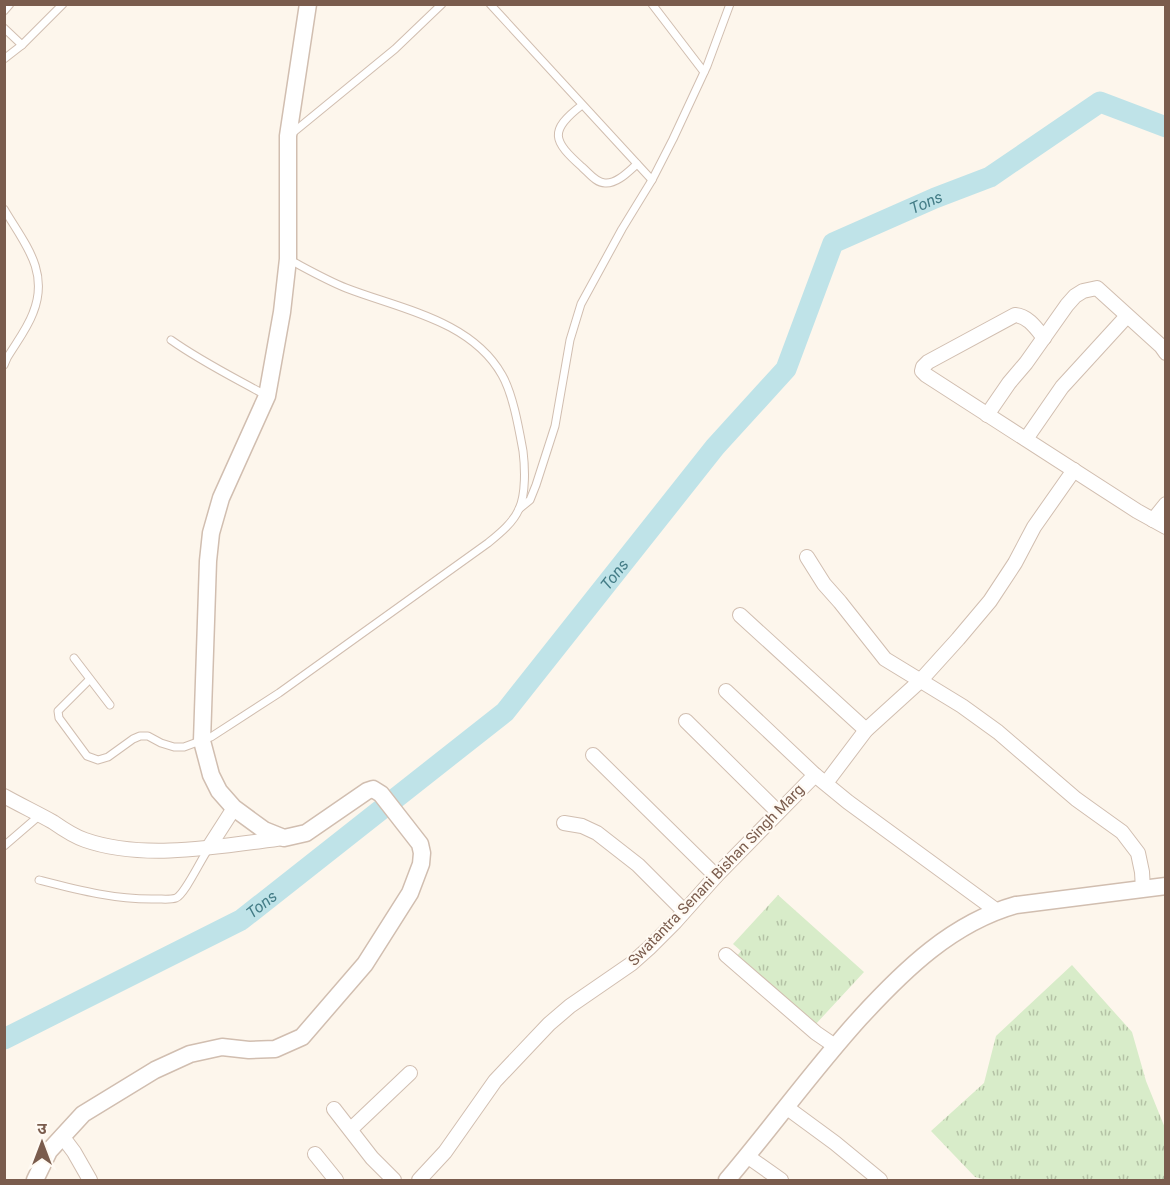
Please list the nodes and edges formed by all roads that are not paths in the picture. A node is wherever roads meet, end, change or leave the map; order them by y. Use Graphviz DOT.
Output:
graph roads {
  1 [pos="10,4"];
  2 [pos="63,4"];
  3 [pos="308,4"];
  4 [pos="442,4"];
  5 [pos="490,4"];
  6 [pos="652,4"];
  7 [pos="730,4"];
  8 [pos="4,11"];
  9 [pos="4,28"];
  10 [pos="22,45"];
  11 [pos="4,58"];
  12 [pos="704,72"];
  13 [pos="582,105"];
  14 [pos="288,136"];
  15 [pos="638,164"];
  16 [pos="652,180"];
  17 [pos="4,209"];
  18 [pos="288,260"];
  19 [pos="1127,316"];
  20 [pos="1044,338"];
  21 [pos="171,340"];
  22 [pos="1166,353"];
  23 [pos="4,365"];
  24 [pos="267,396"];
  25 [pos="987,415"];
  26 [pos="1026,438"];
  27 [pos="1074,470"];
  28 [pos="1166,504"];
  29 [pos="519,509"];
  30 [pos="1153,520"];
  31 [pos="1166,527"];
  32 [pos="807,557"];
  33 [pos="740,615"];
  34 [pos="74,658"];
  35 [pos="89,680"];
  36 [pos="920,681"];
  37 [pos="726,691"];
  38 [pos="110,705"];
  39 [pos="686,721"];
  40 [pos="866,730"];
  41 [pos="202,741"];
  42 [pos="593,754"];
  43 [pos="820,779"];
  44 [pos="4,796"];
  45 [pos="234,808"];
  46 [pos="778,812"];
  47 [pos="40,815"];
  48 [pos="564,824"];
  49 [pos="284,838"];
  50 [pos="4,846"];
  51 [pos="209,847"];
  52 [pos="716,876"];
  53 [pos="39,880"];
  54 [pos="1166,886"];
  55 [pos="1143,889"];
  56 [pos="684,911"];
  57 [pos="997,911"];
  58 [pos="726,955"];
  59 [pos="835,1046"];
  60 [pos="410,1072"];
  61 [pos="786,1107"];
  62 [pos="334,1109"];
  63 [pos="351,1129"];
  64 [pos="62,1136"];
  65 [pos="315,1154"];
  66 [pos="747,1156"];
  67 [pos="36,1180"];
  68 [pos="90,1180"];
  69 [pos="336,1180"];
  70 [pos="394,1180"];
  71 [pos="418,1180"];
  72 [pos="727,1180"];
  73 [pos="781,1180"];
  74 [pos="880,1180"];
  1 -- 8 [label="lane"];
  2 -- 10 [label="lane"];
  3 -- 14 [label="street"];
  4 -- 14 [label="lane"];
  5 -- 13 [label="lane"];
  6 -- 12 [label="lane"];
  7 -- 12 [label="lane"];
  9 -- 10 [label="lane"];
  10 -- 11 [label="lane"];
  12 -- 16 [label="lane"];
  13 -- 15 [label="lane"];
  13 -- 15 [label="lane"];
  14 -- 18 [label="street"];
  15 -- 16 [label="lane"];
  16 -- 29 [label="lane"];
  17 -- 23 [label="lane"];
  18 -- 24 [label="street"];
  18 -- 29 [label="lane"];
  19 -- 20 [label="street"];
  19 -- 22 [label="street"];
  19 -- 26 [label="street"];
  20 -- 25 [label="street"];
  20 -- 25 [label="street"];
  21 -- 24 [label="lane"];
  24 -- 41 [label="street"];
  25 -- 26 [label="street"];
  26 -- 27 [label="street"];
  27 -- 30 [label="street"];
  27 -- 36 [label="street, Swatantra Senani Bishan Singh Marg"];
  28 -- 30 [label="street"];
  29 -- 41 [label="lane"];
  30 -- 31 [label="street"];
  32 -- 36 [label="street"];
  33 -- 40 [label="street"];
  34 -- 35 [label="lane"];
  35 -- 38 [label="lane"];
  35 -- 41 [label="lane"];
  36 -- 40 [label="street, Swatantra Senani Bishan Singh Marg"];
  36 -- 55 [label="street"];
  37 -- 43 [label="street"];
  39 -- 46 [label="street"];
  40 -- 43 [label="street, Swatantra Senani Bishan Singh Marg"];
  41 -- 45 [label="street"];
  42 -- 52 [label="street"];
  43 -- 46 [label="street, Swatantra Senani Bishan Singh Marg"];
  43 -- 57 [label="street"];
  44 -- 47 [label="street"];
  45 -- 49 [label="street"];
  45 -- 51 [label="street"];
  46 -- 52 [label="street, Swatantra Senani Bishan Singh Marg"];
  47 -- 50 [label="lane"];
  47 -- 51 [label="street"];
  48 -- 56 [label="street"];
  49 -- 51 [label="street"];
  49 -- 64 [label="street"];
  51 -- 53 [label="lane"];
  52 -- 56 [label="street, Swatantra Senani Bishan Singh Marg"];
  54 -- 55 [label="street"];
  55 -- 57 [label="street"];
  56 -- 71 [label="street, Swatantra Senani Bishan Singh Marg"];
  57 -- 59 [label="street"];
  58 -- 59 [label="street"];
  59 -- 61 [label="street"];
  60 -- 63 [label="street"];
  61 -- 66 [label="street"];
  61 -- 74 [label="street"];
  62 -- 63 [label="street"];
  63 -- 70 [label="street"];
  64 -- 67 [label="street"];
  64 -- 68 [label="street"];
  65 -- 69 [label="street"];
  66 -- 72 [label="street"];
  66 -- 73 [label="street"];
}
